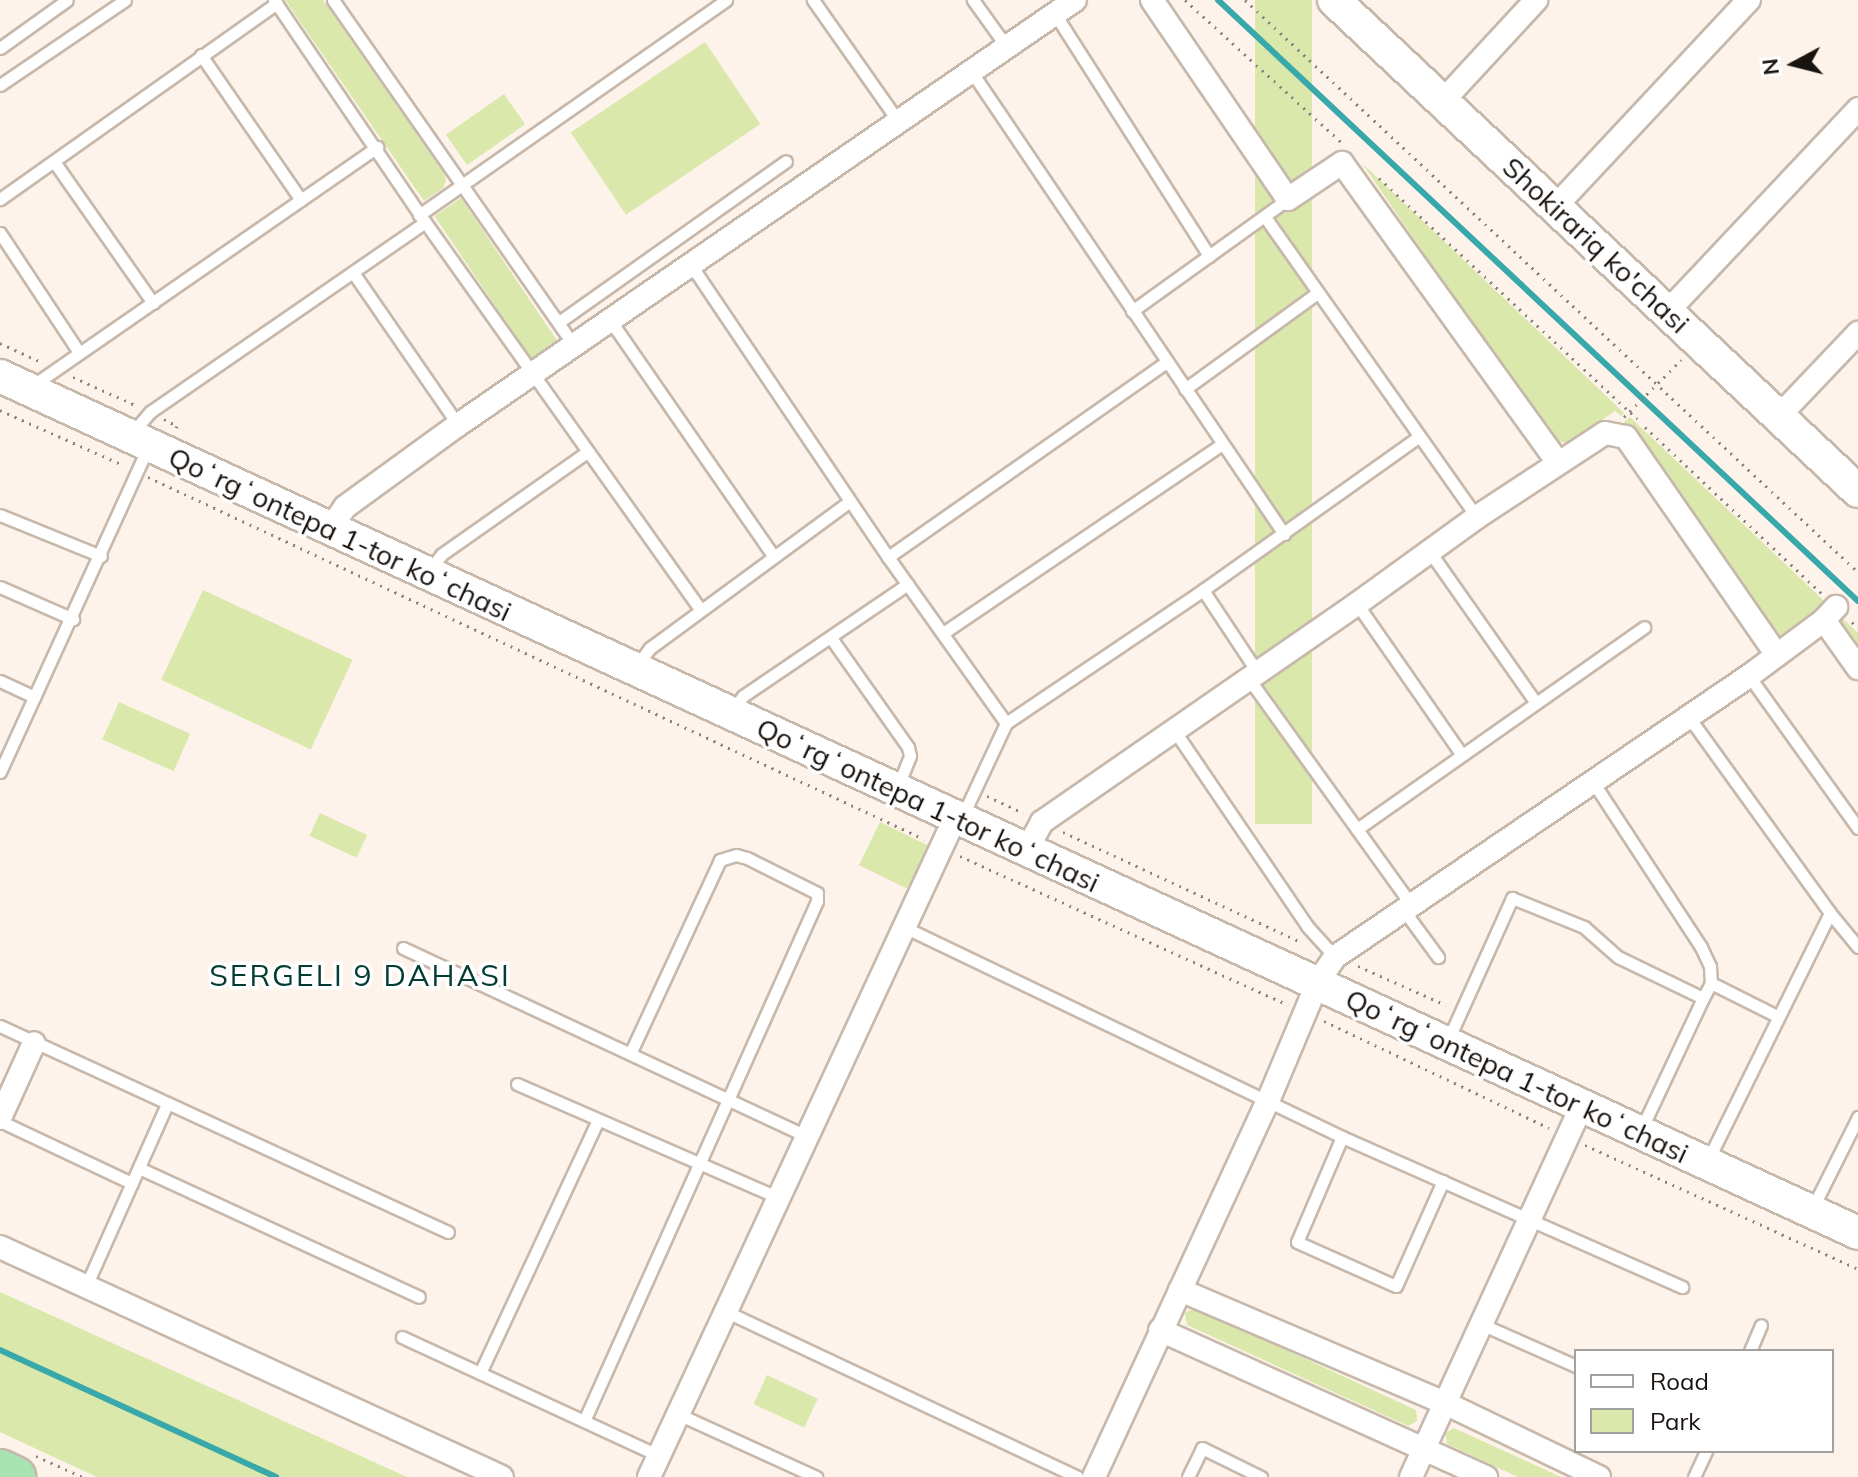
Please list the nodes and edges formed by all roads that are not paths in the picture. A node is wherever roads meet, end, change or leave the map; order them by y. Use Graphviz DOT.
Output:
graph roads {
  1 [pos="67,0"];
  2 [pos="125,0"];
  3 [pos="333,0"];
  4 [pos="726,0"];
  5 [pos="813,0"];
  6 [pos="973,0"];
  7 [pos="1075,0"];
  8 [pos="1152,0"];
  9 [pos="1334,0"];
  10 [pos="1362,0"];
  11 [pos="1536,0"];
  12 [pos="1749,0"];
  13 [pos="276,2"];
  14 [pos="1055,14"];
  15 [pos="1006,46"];
  16 [pos="0,48"];
  17 [pos="201,55"];
  18 [pos="971,71"];
  19 [pos="0,85"];
  20 [pos="1449,95"];
  21 [pos="1858,109"];
  22 [pos="898,121"];
  23 [pos="377,147"];
  24 [pos="786,161"];
  25 [pos="55,163"];
  26 [pos="462,186"];
  27 [pos="0,199"];
  28 [pos="1288,199"];
  29 [pos="301,200"];
  30 [pos="1562,200"];
  31 [pos="1265,217"];
  32 [pos="422,218"];
  33 [pos="0,233"];
  34 [pos="1209,256"];
  35 [pos="691,265"];
  36 [pos="354,274"];
  37 [pos="1317,293"];
  38 [pos="153,303"];
  39 [pos="1674,305"];
  40 [pos="1132,311"];
  41 [pos="610,320"];
  42 [pos="559,322"];
  43 [pos="1858,333"];
  44 [pos="574,345"];
  45 [pos="78,351"];
  46 [pos="1167,362"];
  47 [pos="532,374"];
  48 [pos="8,384"];
  49 [pos="1185,389"];
  50 [pos="1786,409"];
  51 [pos="458,425"];
  52 [pos="143,431"];
  53 [pos="1418,437"];
  54 [pos="1222,444"];
  55 [pos="587,452"];
  56 [pos="1558,462"];
  57 [pos="1858,463"];
  58 [pos="1858,491"];
  59 [pos="850,501"];
  60 [pos="0,515"];
  61 [pos="1477,517"];
  62 [pos="329,530"];
  63 [pos="1284,534"];
  64 [pos="1430,552"];
  65 [pos="101,556"];
  66 [pos="774,557"];
  67 [pos="888,557"];
  68 [pos="426,575"];
  69 [pos="908,584"];
  70 [pos="0,587"];
  71 [pos="1203,590"];
  72 [pos="1357,604"];
  73 [pos="701,610"];
  74 [pos="73,619"];
  75 [pos="1644,627"];
  76 [pos="943,633"];
  77 [pos="831,638"];
  78 [pos="1777,655"];
  79 [pos="1858,668"];
  80 [pos="633,670"];
  81 [pos="1254,676"];
  82 [pos="1749,676"];
  83 [pos="0,681"];
  84 [pos="35,697"];
  85 [pos="1536,703"];
  86 [pos="729,714"];
  87 [pos="1688,716"];
  88 [pos="1006,723"];
  89 [pos="1174,730"];
  90 [pos="1462,755"];
  91 [pos="1,767"];
  92 [pos="1593,782"];
  93 [pos="895,791"];
  94 [pos="957,819"];
  95 [pos="1858,828"];
  96 [pos="1357,829"];
  97 [pos="1026,851"];
  98 [pos="1408,910"];
  99 [pos="1830,913"];
  100 [pos="904,927"];
  101 [pos="1858,947"];
  102 [pos="403,948"];
  103 [pos="1438,957"];
  104 [pos="1327,970"];
  105 [pos="1711,983"];
  106 [pos="1703,998"];
  107 [pos="1777,1016"];
  108 [pos="0,1026"];
  109 [pos="34,1043"];
  110 [pos="1446,1044"];
  111 [pos="631,1052"];
  112 [pos="517,1084"];
  113 [pos="728,1099"];
  114 [pos="1268,1101"];
  115 [pos="167,1104"];
  116 [pos="1581,1107"];
  117 [pos="1,1113"];
  118 [pos="1858,1117"];
  119 [pos="598,1120"];
  120 [pos="1639,1134"];
  121 [pos="807,1136"];
  122 [pos="1342,1137"];
  123 [pos="699,1163"];
  124 [pos="1706,1164"];
  125 [pos="139,1168"];
  126 [pos="1443,1181"];
  127 [pos="132,1183"];
  128 [pos="780,1199"];
  129 [pos="1811,1211"];
  130 [pos="1529,1218"];
  131 [pos="448,1232"];
  132 [pos="1858,1233"];
  133 [pos="0,1247"];
  134 [pos="86,1286"];
  135 [pos="1682,1287"];
  136 [pos="1180,1290"];
  137 [pos="419,1297"];
  138 [pos="727,1312"];
  139 [pos="1481,1324"];
  140 [pos="1761,1325"];
  141 [pos="1160,1330"];
  142 [pos="402,1337"];
  143 [pos="1751,1349"];
  144 [pos="1574,1365"];
  145 [pos="480,1373"];
  146 [pos="1445,1403"];
  147 [pos="678,1414"];
  148 [pos="584,1421"];
  149 [pos="1425,1448"];
  150 [pos="1705,1453"];
  151 [pos="659,1456"];
  152 [pos="502,1477"];
  153 [pos="649,1477"];
  154 [pos="816,1477"];
  155 [pos="1077,1477"];
  156 [pos="1094,1477"];
  157 [pos="1188,1477"];
  158 [pos="1261,1477"];
  159 [pos="1411,1477"];
  160 [pos="1486,1477"];
  161 [pos="1599,1477"];
  162 [pos="1694,1477"];
  1 -- 16 [label="lane"];
  2 -- 19 [label="lane"];
  3 -- 26 [label="lane"];
  4 -- 26 [label="lane"];
  5 -- 22 [label="lane"];
  6 -- 15 [label="lane"];
  7 -- 14 [label="street"];
  8 -- 28 [label="street"];
  9 -- 20 [label="street, Shokirariq ko'chasi"];
  10 -- 20 [label="street, Shokirariq ko'chasi"];
  11 -- 20 [label="street"];
  12 -- 30 [label="street"];
  13 -- 17 [label="lane"];
  13 -- 23 [label="lane"];
  14 -- 15 [label="street"];
  14 -- 34 [label="lane"];
  15 -- 18 [label="street"];
  17 -- 25 [label="lane"];
  17 -- 29 [label="lane"];
  18 -- 22 [label="street"];
  18 -- 40 [label="lane"];
  20 -- 30 [label="street, Shokirariq ko'chasi"];
  21 -- 39 [label="street"];
  22 -- 35 [label="street"];
  23 -- 29 [label="lane"];
  23 -- 32 [label="lane"];
  24 -- 42 [label="lane"];
  25 -- 27 [label="lane"];
  25 -- 38 [label="lane"];
  26 -- 32 [label="lane"];
  26 -- 42 [label="lane"];
  28 -- 31 [label="lane"];
  28 -- 56 [label="street"];
  29 -- 38 [label="lane"];
  30 -- 39 [label="street, Shokirariq ko'chasi"];
  31 -- 34 [label="lane"];
  31 -- 37 [label="lane"];
  32 -- 36 [label="lane"];
  32 -- 47 [label="lane"];
  33 -- 45 [label="lane"];
  34 -- 40 [label="lane"];
  35 -- 41 [label="street"];
  35 -- 59 [label="lane"];
  36 -- 51 [label="lane"];
  36 -- 52 [label="lane"];
  37 -- 49 [label="lane"];
  37 -- 53 [label="lane"];
  38 -- 45 [label="lane"];
  39 -- 50 [label="street, Shokirariq ko'chasi"];
  39 -- 50 [label="street, Shokirariq ko'chasi"];
  40 -- 46 [label="lane"];
  41 -- 44 [label="street"];
  41 -- 66 [label="lane"];
  42 -- 44 [label="lane"];
  43 -- 50 [label="street"];
  44 -- 47 [label="street"];
  45 -- 48 [label="lane"];
  46 -- 49 [label="lane"];
  46 -- 67 [label="lane"];
  47 -- 51 [label="street"];
  47 -- 55 [label="lane"];
  48 -- 52 [label="street, Qoʻrgʻontepa 1-tor koʻchasi"];
  49 -- 54 [label="lane"];
  50 -- 57 [label="street, Shokirariq ko'chasi"];
  50 -- 58 [label="street, Shokirariq ko'chasi"];
  51 -- 62 [label="street"];
  52 -- 62 [label="street, Qoʻrgʻontepa 1-tor koʻchasi"];
  52 -- 65 [label="lane"];
  53 -- 61 [label="lane"];
  53 -- 63 [label="lane"];
  54 -- 63 [label="lane"];
  54 -- 76 [label="lane"];
  55 -- 68 [label="lane"];
  55 -- 73 [label="lane"];
  56 -- 61 [label="street"];
  56 -- 78 [label="street"];
  59 -- 66 [label="lane"];
  59 -- 67 [label="lane"];
  60 -- 65 [label="lane"];
  61 -- 64 [label="street"];
  62 -- 68 [label="street, Qoʻrgʻontepa 1-tor koʻchasi"];
  63 -- 71 [label="lane"];
  64 -- 72 [label="street"];
  64 -- 85 [label="lane"];
  65 -- 74 [label="lane"];
  66 -- 73 [label="lane"];
  67 -- 69 [label="lane"];
  68 -- 80 [label="street, Qoʻrgʻontepa 1-tor koʻchasi"];
  69 -- 76 [label="lane"];
  69 -- 77 [label="lane"];
  70 -- 74 [label="lane"];
  71 -- 81 [label="lane"];
  71 -- 88 [label="lane"];
  72 -- 81 [label="street"];
  72 -- 90 [label="lane"];
  73 -- 80 [label="lane"];
  74 -- 84 [label="lane"];
  75 -- 85 [label="lane"];
  76 -- 88 [label="lane"];
  77 -- 86 [label="lane"];
  77 -- 93 [label="lane"];
  78 -- 79 [label="street"];
  78 -- 82 [label="street"];
  80 -- 86 [label="street, Qoʻrgʻontepa 1-tor koʻchasi"];
  81 -- 89 [label="street"];
  81 -- 96 [label="lane"];
  82 -- 87 [label="street"];
  82 -- 95 [label="lane"];
  83 -- 84 [label="lane"];
  84 -- 91 [label="lane"];
  85 -- 90 [label="lane"];
  86 -- 93 [label="street, Qoʻrgʻontepa 1-tor koʻchasi"];
  87 -- 92 [label="street"];
  87 -- 99 [label="lane"];
  88 -- 94 [label="lane"];
  89 -- 97 [label="street"];
  89 -- 104 [label="lane"];
  90 -- 96 [label="lane"];
  92 -- 98 [label="street"];
  92 -- 105 [label="lane"];
  93 -- 94 [label="street, Qoʻrgʻontepa 1-tor koʻchasi"];
  94 -- 97 [label="street, Qoʻrgʻontepa 1-tor koʻchasi"];
  94 -- 100 [label="street"];
  96 -- 98 [label="lane"];
  97 -- 104 [label="street, Qoʻrgʻontepa 1-tor koʻchasi"];
  98 -- 103 [label="lane"];
  98 -- 104 [label="street"];
  99 -- 101 [label="lane"];
  99 -- 107 [label="lane"];
  100 -- 114 [label="lane"];
  100 -- 121 [label="street"];
  102 -- 111 [label="lane"];
  104 -- 110 [label="street, Qoʻrgʻontepa 1-tor koʻchasi"];
  104 -- 114 [label="street"];
  105 -- 106 [label="lane"];
  105 -- 107 [label="lane"];
  106 -- 110 [label="lane"];
  106 -- 120 [label="lane"];
  107 -- 124 [label="lane"];
  108 -- 109 [label="lane"];
  109 -- 115 [label="lane"];
  109 -- 117 [label="street"];
  110 -- 116 [label="street, Qoʻrgʻontepa 1-tor koʻchasi"];
  111 -- 113 [label="lane"];
  111 -- 113 [label="lane"];
  112 -- 119 [label="lane"];
  113 -- 121 [label="lane"];
  113 -- 123 [label="lane"];
  114 -- 122 [label="lane"];
  114 -- 136 [label="street"];
  115 -- 125 [label="lane"];
  115 -- 131 [label="lane"];
  116 -- 120 [label="street, Qoʻrgʻontepa 1-tor koʻchasi"];
  116 -- 130 [label="street"];
  117 -- 127 [label="lane"];
  118 -- 129 [label="lane"];
  119 -- 123 [label="lane"];
  119 -- 145 [label="lane"];
  120 -- 124 [label="street, Qoʻrgʻontepa 1-tor koʻchasi"];
  121 -- 128 [label="street"];
  122 -- 126 [label="lane"];
  122 -- 126 [label="lane"];
  123 -- 128 [label="lane"];
  123 -- 148 [label="lane"];
  124 -- 129 [label="street, Qoʻrgʻontepa 1-tor koʻchasi"];
  125 -- 127 [label="lane"];
  125 -- 137 [label="lane"];
  126 -- 130 [label="lane"];
  127 -- 134 [label="lane"];
  128 -- 138 [label="street"];
  129 -- 132 [label="street, Qoʻrgʻontepa 1-tor koʻchasi"];
  130 -- 135 [label="lane"];
  130 -- 139 [label="street"];
  133 -- 134 [label="street"];
  134 -- 152 [label="street"];
  136 -- 141 [label="street"];
  136 -- 146 [label="street"];
  138 -- 147 [label="street"];
  138 -- 155 [label="lane"];
  139 -- 144 [label="lane"];
  139 -- 146 [label="street"];
  140 -- 143 [label="lane"];
  141 -- 149 [label="street"];
  141 -- 156 [label="street"];
  142 -- 145 [label="lane"];
  145 -- 148 [label="lane"];
  146 -- 149 [label="street"];
  146 -- 161 [label="street"];
  147 -- 151 [label="street"];
  147 -- 154 [label="lane"];
  148 -- 151 [label="lane"];
  149 -- 159 [label="street"];
  149 -- 160 [label="street"];
  150 -- 162 [label="lane"];
  151 -- 153 [label="street"];
  157 -- 158 [label="lane"];
}
